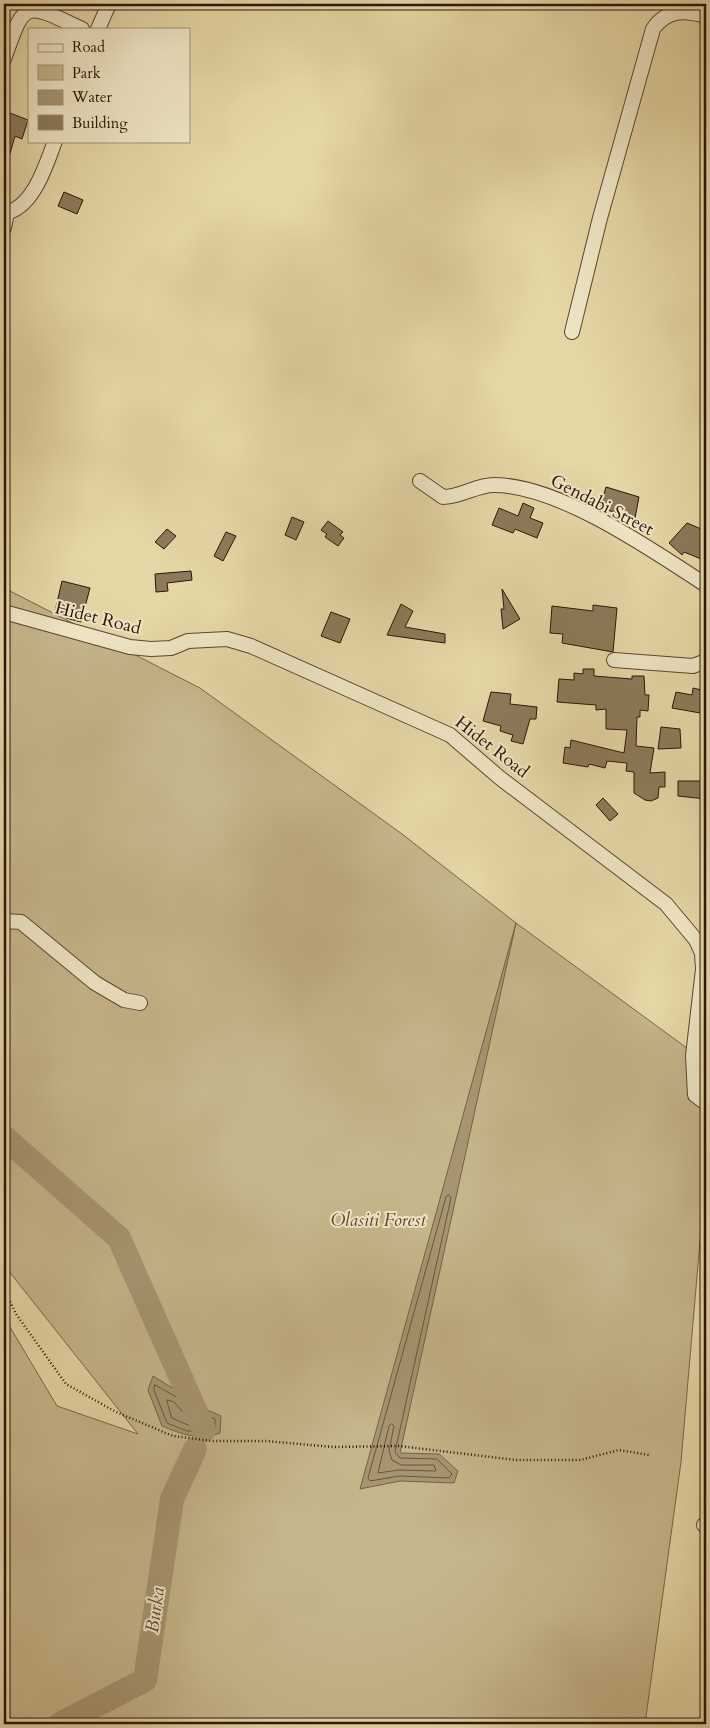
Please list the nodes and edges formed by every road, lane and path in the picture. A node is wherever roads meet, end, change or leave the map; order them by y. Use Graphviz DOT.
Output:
graph roads {
  1 [pos="109,4"];
  2 [pos="706,16"];
  3 [pos="80,28"];
  4 [pos="98,28"];
  5 [pos="4,59"];
  6 [pos="55,142"];
  7 [pos="5,213"];
  8 [pos="4,228"];
  9 [pos="572,332"];
  10 [pos="420,481"];
  11 [pos="706,585"];
  12 [pos="4,612"];
  13 [pos="614,660"];
  14 [pos="706,661"];
  15 [pos="4,921"];
  16 [pos="140,1003"];
  17 [pos="706,1104"];
  18 [pos="4,1289"];
  19 [pos="649,1455"];
  1 -- 4 [label="street"];
  2 -- 9 [label="street"];
  3 -- 5 [label="street"];
  6 -- 7 [label="street"];
  7 -- 8 [label="street"];
  10 -- 11 [label="street, Gendabi Street"];
  12 -- 17 [label="street, Hidet Road"];
  13 -- 14 [label="street"];
  15 -- 16 [label="street"];
  18 -- 19 [label="path"];
}
